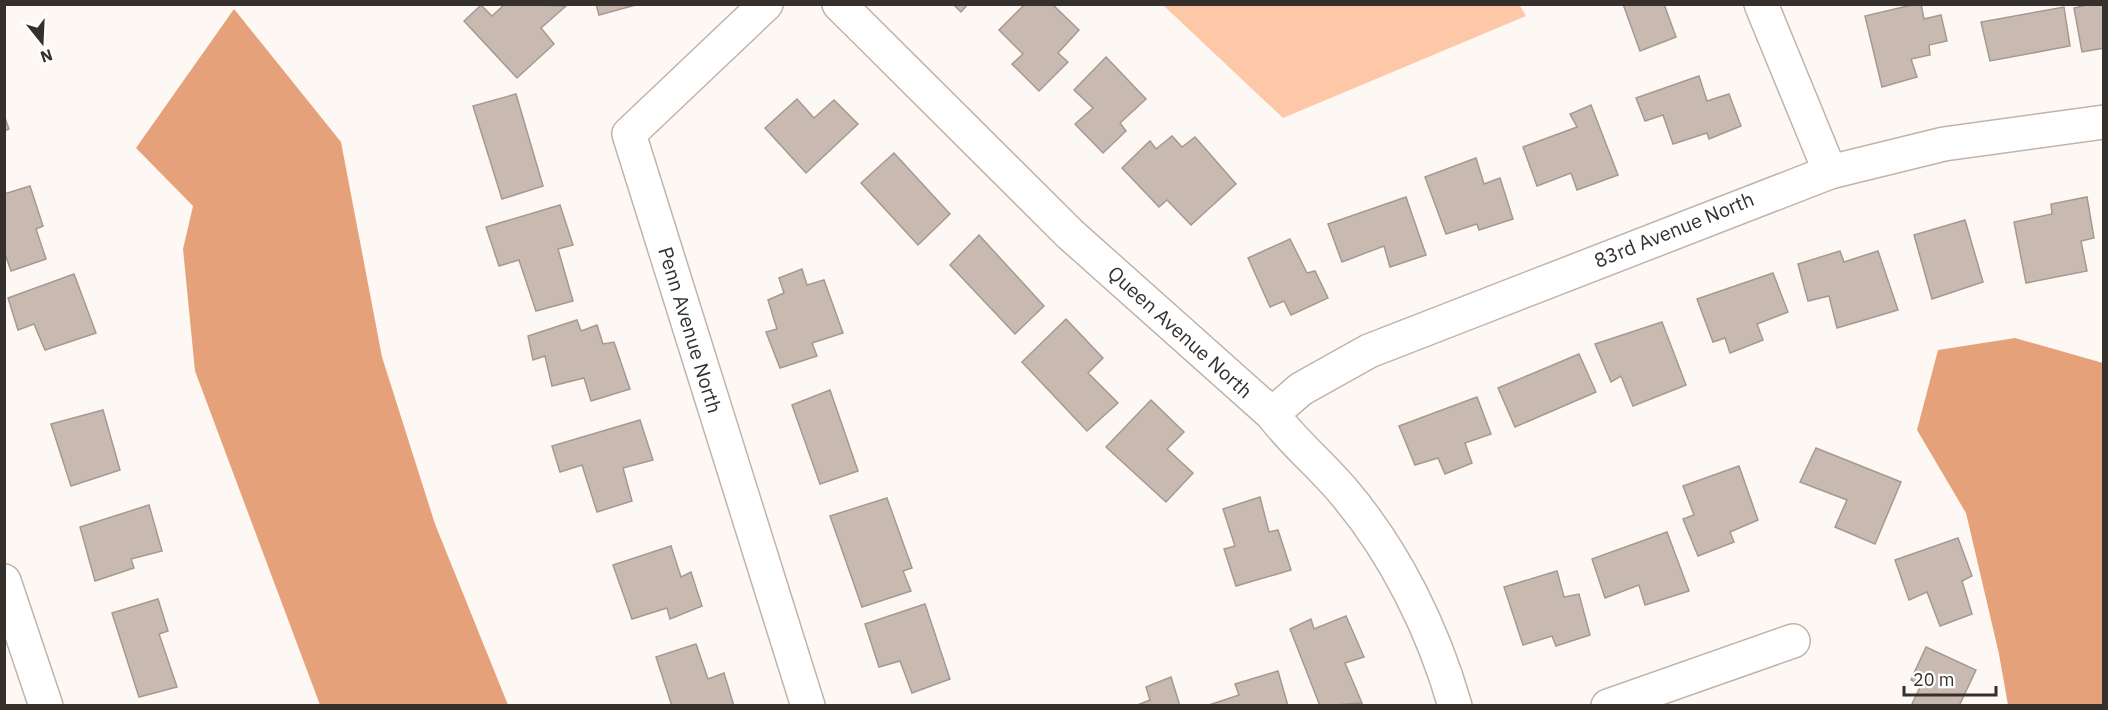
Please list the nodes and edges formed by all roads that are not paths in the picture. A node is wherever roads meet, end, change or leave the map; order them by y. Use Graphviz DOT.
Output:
graph roads {
  1 [pos="766,4"];
  2 [pos="839,4"];
  3 [pos="1761,4"];
  4 [pos="2103,122"];
  5 [pos="1830,171"];
  6 [pos="1272,414"];
  7 [pos="4,581"];
  8 [pos="1793,641"];
  9 [pos="46,705"];
  10 [pos="808,705"];
  11 [pos="1455,705"];
  12 [pos="1608,705"];
  1 -- 10 [label="street, Penn Avenue North"];
  2 -- 6 [label="street, Queen Avenue North"];
  3 -- 5 [label="street"];
  4 -- 5 [label="street, 83rd Avenue North"];
  5 -- 6 [label="street, 83rd Avenue North"];
  6 -- 11 [label="street, Queen Avenue North"];
  7 -- 9 [label="street"];
  8 -- 12 [label="street"];
}
